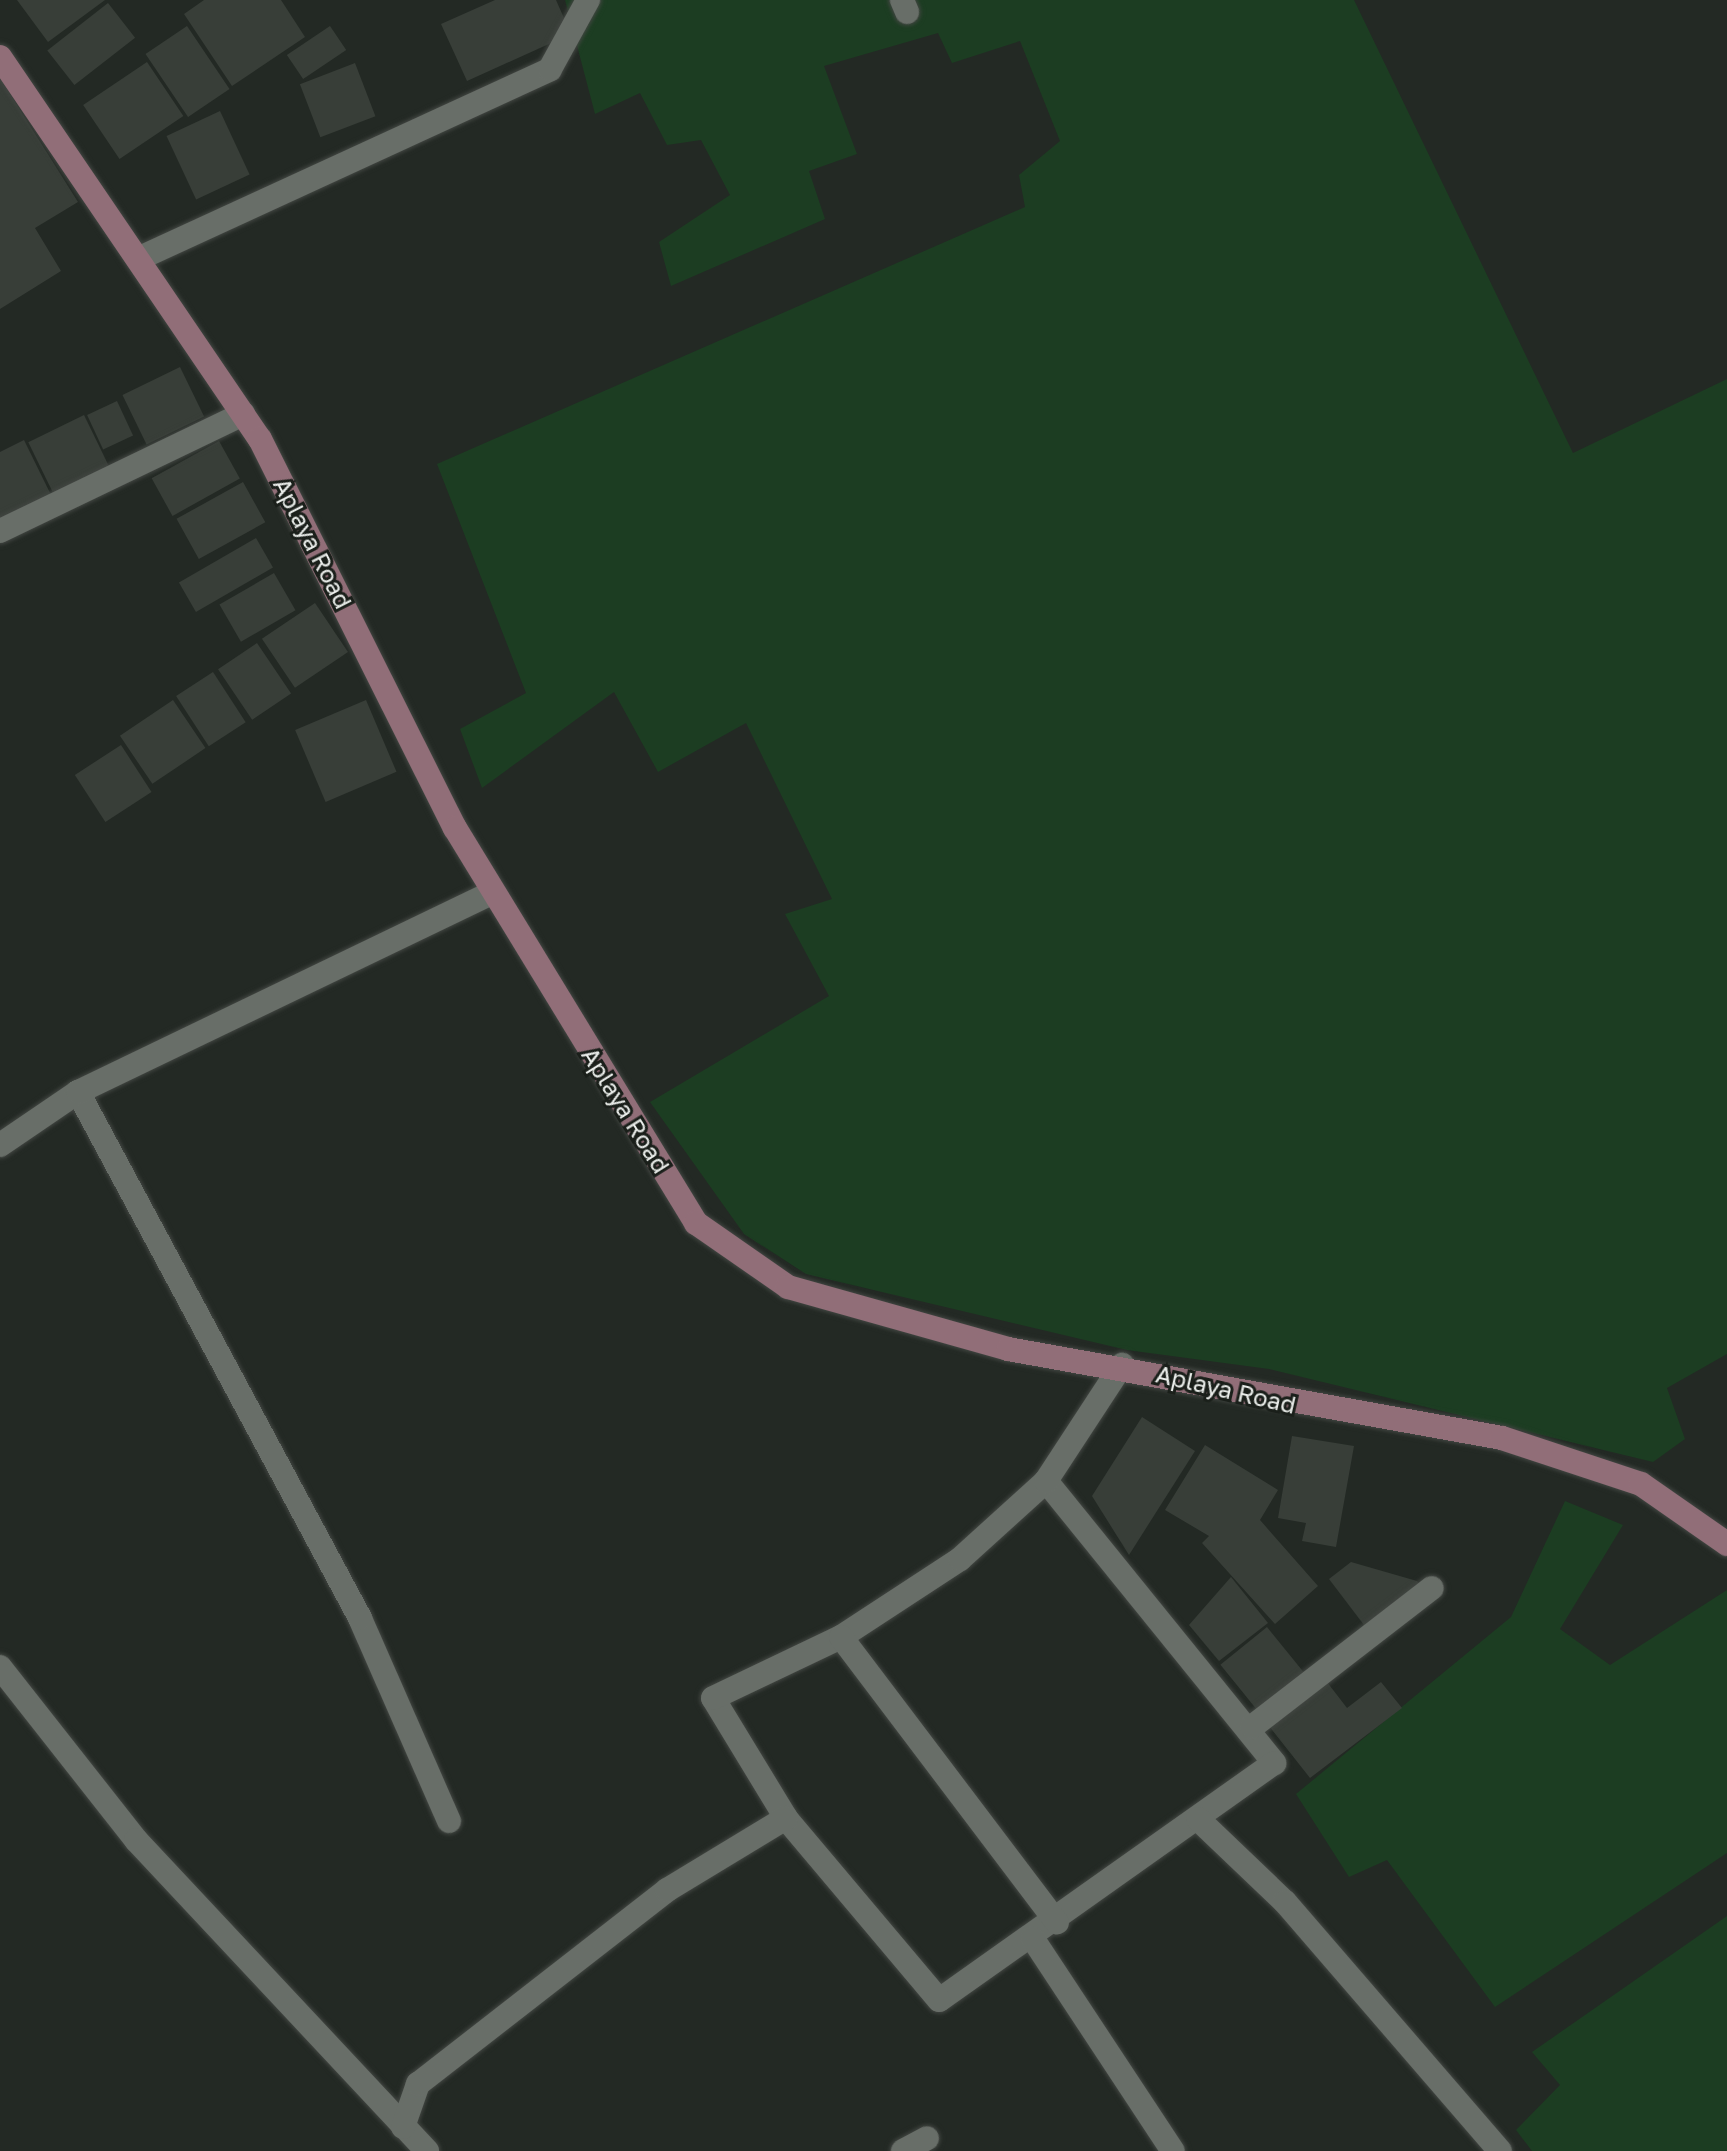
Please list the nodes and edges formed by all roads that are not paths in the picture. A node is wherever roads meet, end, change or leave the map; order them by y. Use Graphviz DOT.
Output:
graph roads {
  1 [pos="588,0"];
  2 [pos="0,57"];
  3 [pos="140,258"];
  4 [pos="243,414"];
  5 [pos="0,531"];
  6 [pos="491,893"];
  7 [pos="78,1092"];
  8 [pos="0,1145"];
  9 [pos="1122,1365"];
  10 [pos="1046,1481"];
  11 [pos="1727,1544"];
  12 [pos="1432,1588"];
  13 [pos="841,1637"];
  14 [pos="0,1667"];
  15 [pos="1252,1727"];
  16 [pos="786,1818"];
  17 [pos="1198,1819"];
  18 [pos="449,1821"];
  19 [pos="1057,1923"];
  20 [pos="1033,1939"];
  21 [pos="403,2127"];
  22 [pos="927,2138"];
  23 [pos="427,2151"];
  24 [pos="903,2151"];
  25 [pos="1173,2151"];
  26 [pos="1500,2151"];
  1 -- 3 [label="street"];
  2 -- 3 [label="street, Aplaya Road"];
  3 -- 4 [label="street, Aplaya Road"];
  4 -- 5 [label="street"];
  4 -- 6 [label="street, Aplaya Road"];
  6 -- 7 [label="street"];
  6 -- 9 [label="street, Aplaya Road"];
  7 -- 8 [label="street"];
  7 -- 18 [label="street"];
  9 -- 10 [label="street"];
  9 -- 11 [label="street, Aplaya Road"];
  10 -- 13 [label="street"];
  10 -- 15 [label="street"];
  12 -- 15 [label="street"];
  13 -- 16 [label="street"];
  13 -- 19 [label="street"];
  14 -- 21 [label="street"];
  15 -- 17 [label="street"];
  16 -- 20 [label="street"];
  16 -- 21 [label="street"];
  17 -- 19 [label="street"];
  17 -- 26 [label="street"];
  19 -- 20 [label="street"];
  20 -- 25 [label="street"];
  21 -- 23 [label="street"];
  22 -- 24 [label="street"];
}
